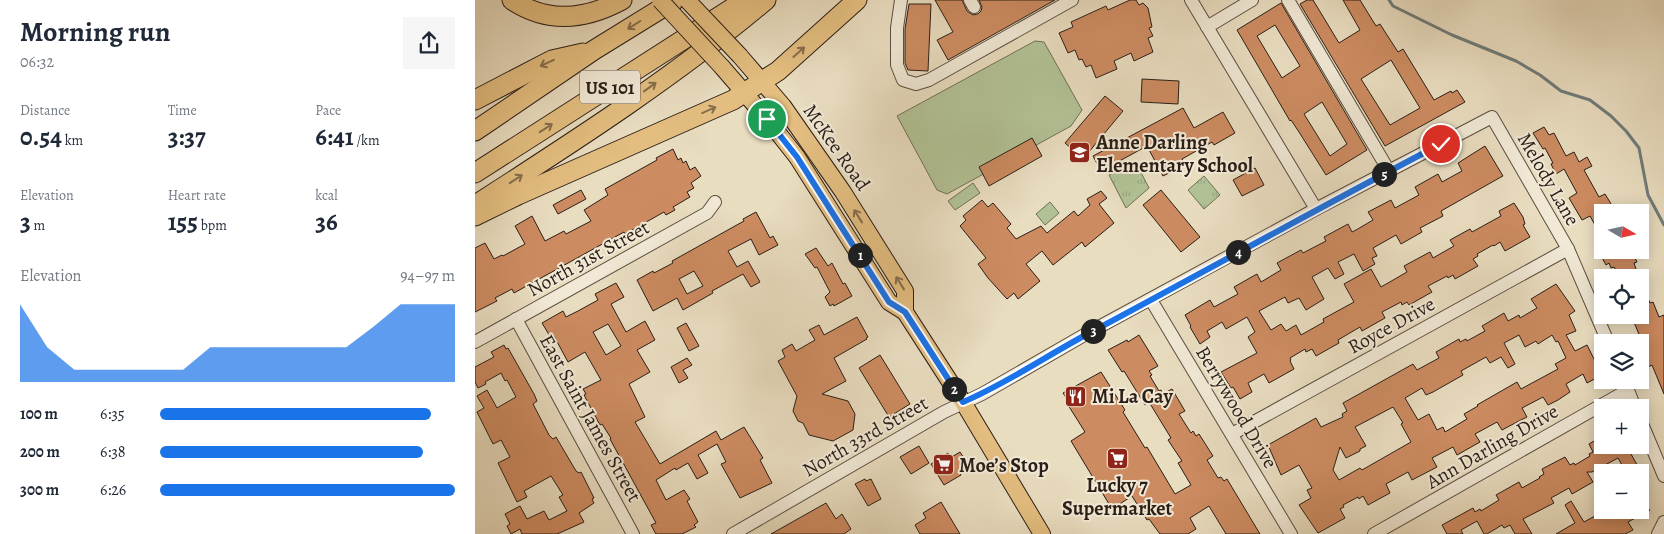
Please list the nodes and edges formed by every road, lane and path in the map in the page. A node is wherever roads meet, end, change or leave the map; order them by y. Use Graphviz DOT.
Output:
graph roads {
  1 [pos="512,0"];
  2 [pos="622,0"];
  3 [pos="660,0"];
  4 [pos="675,0"];
  5 [pos="687,0"];
  6 [pos="745,0"];
  7 [pos="766,0"];
  8 [pos="857,0"];
  9 [pos="901,0"];
  10 [pos="1072,0"];
  11 [pos="1191,0"];
  12 [pos="1252,0"];
  13 [pos="1287,0"];
  14 [pos="1051,5"];
  15 [pos="1207,27"];
  16 [pos="594,50"];
  17 [pos="761,82"];
  18 [pos="745,93"];
  19 [pos="475,100"];
  20 [pos="1492,117"];
  21 [pos="475,131"];
  22 [pos="1389,171"];
  23 [pos="475,173"];
  24 [pos="715,202"];
  25 [pos="475,205"];
  26 [pos="1316,209"];
  27 [pos="475,216"];
  28 [pos="1568,249"];
  29 [pos="1151,300"];
  30 [pos="905,312"];
  31 [pos="516,319"];
  32 [pos="1605,334"];
  33 [pos="475,342"];
  34 [pos="1619,389"];
  35 [pos="963,402"];
  36 [pos="1232,434"];
  37 [pos="1649,440"];
  38 [pos="1664,476"];
  39 [pos="1664,522"];
  40 [pos="1043,533"];
  41 [pos="633,534"];
  42 [pos="733,534"];
  43 [pos="1291,534"];
  44 [pos="1374,534"];
  45 [pos="1658,534"];
  1 -- 2 [label="highway"];
  3 -- 18 [label="main road, McKee Road, bridge"];
  4 -- 16 [label="highway, US 101, one-way"];
  5 -- 17 [label="main road, McKee Road, bridge"];
  23 -- 6 [label="highway, US 101, one-way"];
  25 -- 7 [label="highway, one-way"];
  17 -- 8 [label="highway, one-way"];
  9 -- 14 [label="street"];
  10 -- 14 [label="street"];
  11 -- 15 [label="street"];
  12 -- 15 [label="street"];
  13 -- 22 [label="street"];
  15 -- 26 [label="street"];
  16 -- 19 [label="highway, one-way"];
  16 -- 21 [label="highway, US 101"];
  17 -- 18 [label="highway"];
  30 -- 17 [label="main road, McKee Road, one-way"];
  27 -- 18 [label="highway, one-way"];
  18 -- 30 [label="main road, McKee Road"];
  20 -- 22 [label="street, North 33rd Street"];
  20 -- 28 [label="street, Melody Lane"];
  22 -- 26 [label="street, North 33rd Street"];
  24 -- 31 [label="street, North 31st Street"];
  26 -- 29 [label="street, North 33rd Street"];
  28 -- 32 [label="street, Melody Lane"];
  28 -- 36 [label="street, Royce Drive"];
  29 -- 35 [label="street, North 33rd Street"];
  29 -- 36 [label="street, Berrywood Drive"];
  30 -- 35 [label="main road, McKee Road"];
  31 -- 33 [label="street, North 31st Street"];
  31 -- 41 [label="street, East Saint James Street"];
  34 -- 44 [label="street, Ann Darling Drive"];
  35 -- 40 [label="main road, McKee Road"];
  35 -- 42 [label="street, North 33rd Street"];
  36 -- 43 [label="street, Berrywood Drive"];
  37 -- 38 [label="street"];
  39 -- 45 [label="street"];
}
